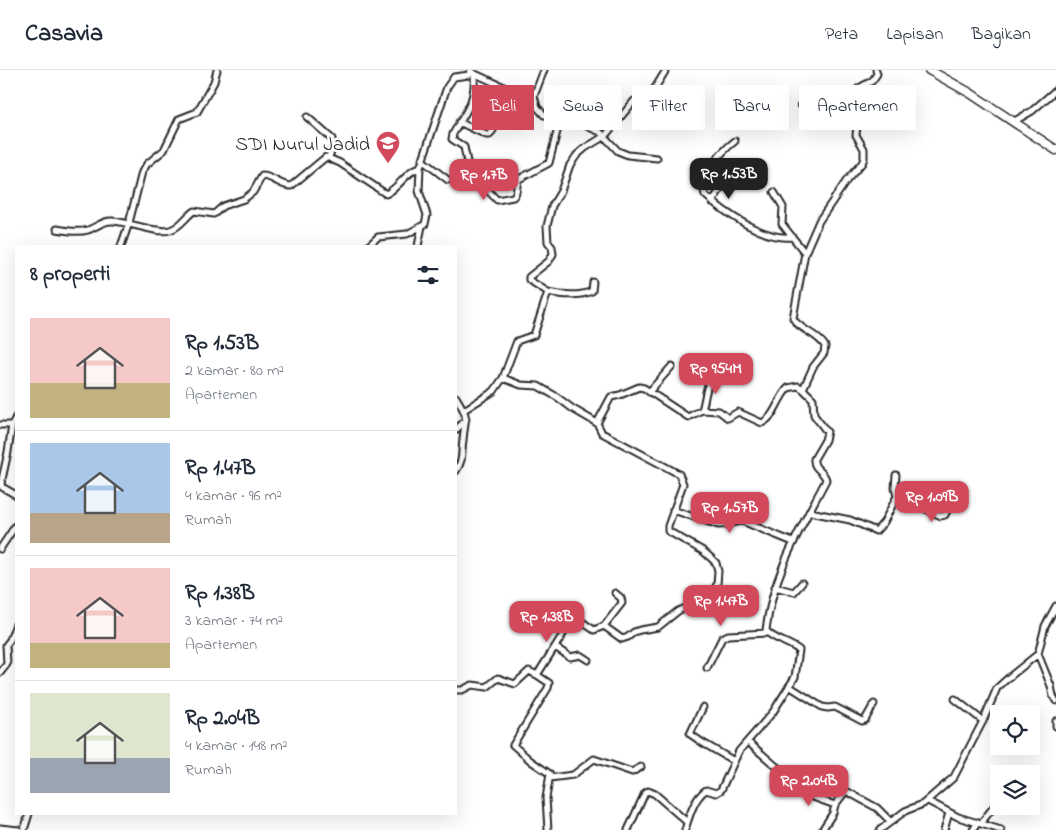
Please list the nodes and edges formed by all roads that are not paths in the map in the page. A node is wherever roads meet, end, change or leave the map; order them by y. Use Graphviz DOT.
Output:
graph roads {
  1 [pos="217,70"];
  2 [pos="544,70"];
  3 [pos="666,70"];
  4 [pos="876,70"];
  5 [pos="929,70"];
  6 [pos="472,72"];
  7 [pos="499,85"];
  8 [pos="865,85"];
  9 [pos="1056,90"];
  10 [pos="534,96"];
  11 [pos="544,115"];
  12 [pos="307,117"];
  13 [pos="459,122"];
  14 [pos="1013,122"];
  15 [pos="472,128"];
  16 [pos="476,130"];
  17 [pos="493,130"];
  18 [pos="557,130"];
  19 [pos="593,130"];
  20 [pos="857,130"];
  21 [pos="605,136"];
  22 [pos="735,141"];
  23 [pos="1056,150"];
  24 [pos="329,157"];
  25 [pos="657,158"];
  26 [pos="422,160"];
  27 [pos="420,168"];
  28 [pos="448,180"];
  29 [pos="725,182"];
  30 [pos="774,192"];
  31 [pos="712,202"];
  32 [pos="129,223"];
  33 [pos="422,226"];
  34 [pos="57,229"];
  35 [pos="792,236"];
  36 [pos="121,245"];
  37 [pos="369,245"];
  38 [pos="418,245"];
  39 [pos="805,253"];
  40 [pos="593,282"];
  41 [pos="548,292"];
  42 [pos="672,366"];
  43 [pos="717,373"];
  44 [pos="503,378"];
  45 [pos="802,389"];
  46 [pos="649,392"];
  47 [pos="457,399"];
  48 [pos="464,410"];
  49 [pos="702,410"];
  50 [pos="15,419"];
  51 [pos="466,419"];
  52 [pos="597,423"];
  53 [pos="0,425"];
  54 [pos="12,425"];
  55 [pos="457,429"];
  56 [pos="457,469"];
  57 [pos="896,475"];
  58 [pos="15,495"];
  59 [pos="897,496"];
  60 [pos="953,500"];
  61 [pos="674,510"];
  62 [pos="810,512"];
  63 [pos="15,526"];
  64 [pos="793,542"];
  65 [pos="0,548"];
  66 [pos="802,583"];
  67 [pos="775,587"];
  68 [pos="615,593"];
  69 [pos="1056,606"];
  70 [pos="604,626"];
  71 [pos="15,627"];
  72 [pos="767,633"];
  73 [pos="555,647"];
  74 [pos="1038,654"];
  75 [pos="588,660"];
  76 [pos="707,668"];
  77 [pos="0,673"];
  78 [pos="537,675"];
  79 [pos="789,686"];
  80 [pos="457,690"];
  81 [pos="955,699"];
  82 [pos="1056,701"];
  83 [pos="874,704"];
  84 [pos="704,707"];
  85 [pos="983,721"];
  86 [pos="1056,721"];
  87 [pos="1056,726"];
  88 [pos="748,742"];
  89 [pos="734,761"];
  90 [pos="641,767"];
  91 [pos="550,778"];
  92 [pos="928,801"];
  93 [pos="835,805"];
  94 [pos="990,810"];
  95 [pos="949,812"];
  96 [pos="29,815"];
  97 [pos="890,821"];
  98 [pos="687,822"];
  99 [pos="979,822"];
  100 [pos="0,828"];
  101 [pos="19,830"];
  102 [pos="24,830"];
  103 [pos="548,830"];
  104 [pos="628,830"];
  105 [pos="685,830"];
  106 [pos="822,830"];
  107 [pos="880,830"];
  108 [pos="944,830"];
  109 [pos="973,830"];
  110 [pos="1001,830"];
  1 -- 32 [label="street"];
  2 -- 10 [label="street"];
  3 -- 21 [label="street"];
  4 -- 8 [label="street"];
  5 -- 14 [label="street"];
  6 -- 7 [label="street"];
  6 -- 13 [label="street"];
  6 -- 26 [label="street"];
  9 -- 14 [label="street"];
  10 -- 11 [label="street"];
  12 -- 24 [label="street"];
  13 -- 15 [label="street"];
  13 -- 18 [label="street"];
  14 -- 23 [label="street"];
  16 -- 17 [label="street"];
  19 -- 21 [label="street"];
  20 -- 39 [label="street"];
  21 -- 25 [label="street"];
  21 -- 41 [label="street"];
  22 -- 31 [label="street"];
  24 -- 27 [label="street"];
  24 -- 32 [label="street"];
  26 -- 27 [label="street"];
  26 -- 28 [label="street"];
  27 -- 33 [label="street"];
  29 -- 31 [label="street"];
  30 -- 35 [label="street"];
  31 -- 35 [label="street"];
  32 -- 34 [label="street"];
  32 -- 36 [label="street"];
  33 -- 37 [label="street"];
  33 -- 38 [label="street"];
  35 -- 39 [label="street"];
  39 -- 45 [label="street"];
  40 -- 41 [label="street"];
  41 -- 44 [label="street"];
  42 -- 46 [label="street"];
  43 -- 49 [label="street"];
  44 -- 48 [label="street"];
  44 -- 52 [label="street"];
  45 -- 49 [label="street"];
  45 -- 62 [label="street"];
  46 -- 49 [label="street"];
  46 -- 52 [label="street"];
  47 -- 48 [label="street"];
  48 -- 51 [label="street"];
  50 -- 54 [label="street"];
  51 -- 55 [label="street"];
  51 -- 56 [label="street"];
  52 -- 61 [label="street"];
  53 -- 54 [label="street"];
  54 -- 58 [label="street"];
  57 -- 59 [label="street"];
  59 -- 60 [label="street"];
  59 -- 62 [label="street"];
  61 -- 64 [label="street"];
  61 -- 70 [label="street"];
  62 -- 64 [label="street"];
  63 -- 65 [label="street"];
  64 -- 67 [label="street"];
  66 -- 67 [label="street"];
  67 -- 72 [label="street"];
  68 -- 70 [label="street"];
  69 -- 74 [label="street"];
  70 -- 73 [label="street"];
  71 -- 77 [label="street"];
  72 -- 76 [label="street"];
  72 -- 79 [label="street"];
  73 -- 75 [label="street"];
  73 -- 78 [label="street"];
  74 -- 82 [label="street"];
  74 -- 85 [label="street"];
  78 -- 80 [label="street"];
  78 -- 91 [label="street"];
  79 -- 83 [label="street"];
  79 -- 88 [label="street"];
  81 -- 85 [label="street"];
  84 -- 89 [label="street"];
  85 -- 92 [label="street"];
  86 -- 87 [label="street"];
  88 -- 89 [label="street"];
  88 -- 93 [label="street"];
  89 -- 98 [label="street"];
  90 -- 91 [label="street"];
  91 -- 103 [label="street"];
  92 -- 95 [label="street"];
  92 -- 97 [label="street"];
  93 -- 97 [label="street"];
  93 -- 106 [label="street"];
  94 -- 99 [label="street"];
  95 -- 99 [label="street"];
  95 -- 108 [label="street"];
  96 -- 102 [label="street"];
  97 -- 107 [label="street"];
  98 -- 104 [label="street"];
  98 -- 105 [label="street"];
  99 -- 109 [label="street"];
  99 -- 110 [label="street"];
  100 -- 101 [label="street"];
}
